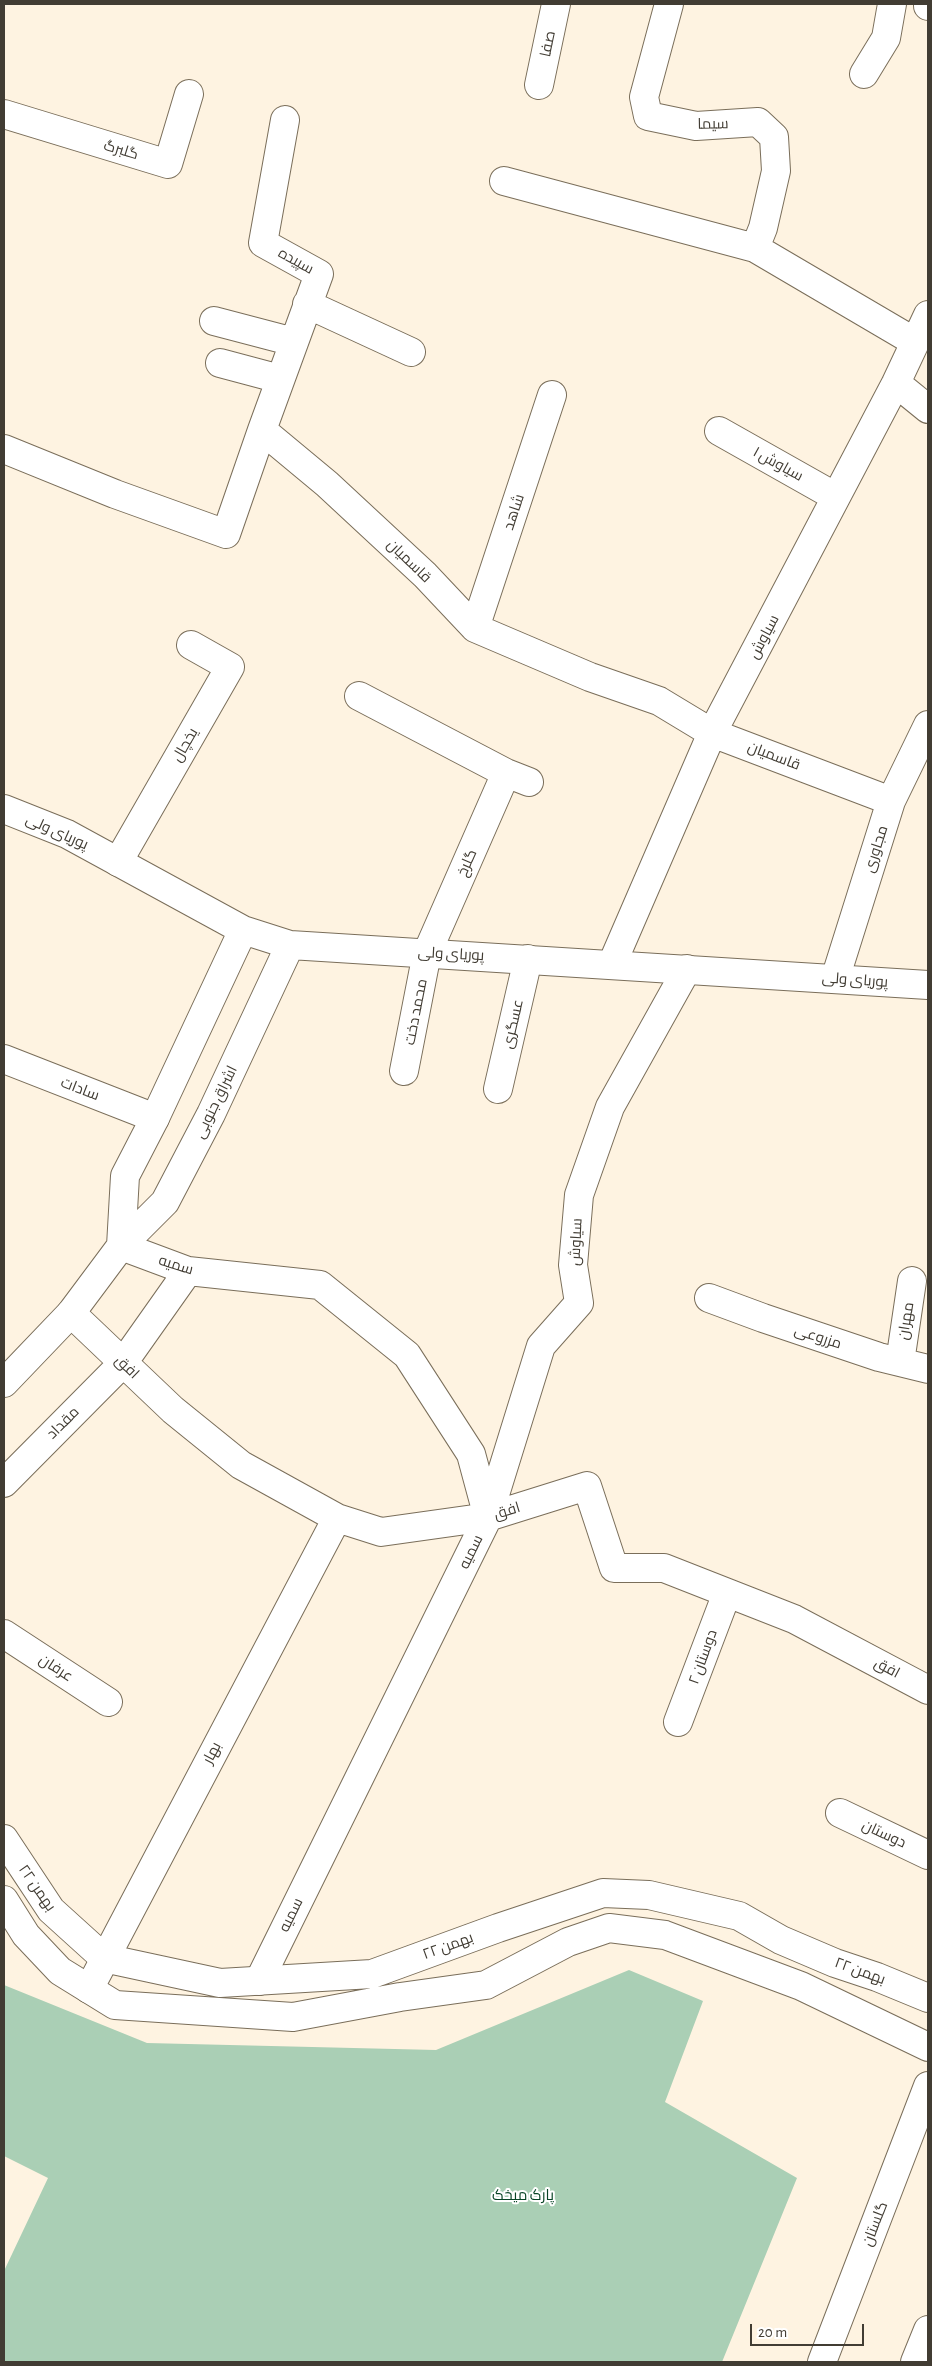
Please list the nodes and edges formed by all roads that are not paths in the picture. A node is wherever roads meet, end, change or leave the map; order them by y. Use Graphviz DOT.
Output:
graph roads {
  1 [pos="556,4"];
  2 [pos="669,4"];
  3 [pos="892,4"];
  4 [pos="864,74"];
  5 [pos="539,85"];
  6 [pos="189,94"];
  7 [pos="4,114"];
  8 [pos="285,120"];
  9 [pos="504,182"];
  10 [pos="755,248"];
  11 [pos="307,304"];
  12 [pos="928,315"];
  13 [pos="214,321"];
  14 [pos="294,342"];
  15 [pos="915,342"];
  16 [pos="410,352"];
  17 [pos="220,363"];
  18 [pos="280,379"];
  19 [pos="896,383"];
  20 [pos="552,395"];
  21 [pos="928,408"];
  22 [pos="262,430"];
  23 [pos="719,431"];
  24 [pos="4,449"];
  25 [pos="836,497"];
  26 [pos="475,628"];
  27 [pos="192,645"];
  28 [pos="359,696"];
  29 [pos="928,725"];
  30 [pos="712,733"];
  31 [pos="891,801"];
  32 [pos="4,809"];
  33 [pos="118,862"];
  34 [pos="243,930"];
  35 [pos="290,945"];
  36 [pos="427,953"];
  37 [pos="528,959"];
  38 [pos="612,964"];
  39 [pos="687,969"];
  40 [pos="835,979"];
  41 [pos="928,985"];
  42 [pos="4,1059"];
  43 [pos="404,1071"];
  44 [pos="498,1089"];
  45 [pos="155,1118"];
  46 [pos="121,1246"];
  47 [pos="188,1271"];
  48 [pos="912,1281"];
  49 [pos="709,1298"];
  50 [pos="71,1313"];
  51 [pos="900,1362"];
  52 [pos="123,1363"];
  53 [pos="928,1369"];
  54 [pos="4,1383"];
  55 [pos="4,1483"];
  56 [pos="488,1517"];
  57 [pos="337,1518"];
  58 [pos="727,1593"];
  59 [pos="4,1634"];
  60 [pos="928,1690"];
  61 [pos="108,1702"];
  62 [pos="678,1722"];
  63 [pos="840,1813"];
  64 [pos="4,1839"];
  65 [pos="928,1855"];
  66 [pos="4,1900"];
  67 [pos="104,1958"];
  68 [pos="259,1981"];
  69 [pos="89,1989"];
  70 [pos="928,1998"];
  71 [pos="928,2047"];
  72 [pos="928,2086"];
  73 [pos="928,2330"];
  74 [pos="822,2362"];
  75 [pos="915,2362"];
  1 -- 5 [label="street, صفا"];
  2 -- 10 [label="street, سیما"];
  3 -- 4 [label="street"];
  6 -- 7 [label="street, گلبرگ"];
  8 -- 11 [label="street, سپیده"];
  9 -- 10 [label="street"];
  10 -- 15 [label="street"];
  11 -- 14 [label="street, سپیده"];
  11 -- 16 [label="street"];
  12 -- 15 [label="street, سیاوش"];
  13 -- 14 [label="street"];
  14 -- 18 [label="street, سپیده"];
  15 -- 19 [label="street, سیاوش"];
  17 -- 18 [label="street"];
  18 -- 22 [label="street, سپیده"];
  19 -- 21 [label="street"];
  19 -- 25 [label="street, سیاوش"];
  20 -- 26 [label="street, شاهد"];
  22 -- 24 [label="street"];
  22 -- 26 [label="street, قاسمیان"];
  23 -- 25 [label="street, سیاوش ۱"];
  25 -- 30 [label="street, سیاوش"];
  26 -- 30 [label="street, قاسمیان"];
  27 -- 33 [label="street, یخچال"];
  28 -- 36 [label="street, گلرخ"];
  29 -- 31 [label="street, مجاوری"];
  30 -- 31 [label="street, قاسمیان"];
  30 -- 38 [label="street, سیاوش"];
  31 -- 40 [label="street, مجاوری"];
  32 -- 33 [label="street, پوریای ولی"];
  33 -- 34 [label="street, پوریای ولی"];
  34 -- 35 [label="street, پوریای ولی"];
  34 -- 45 [label="street"];
  35 -- 36 [label="street, پوریای ولی"];
  35 -- 46 [label="street, اشراق جنوبی"];
  36 -- 37 [label="street, پوریای ولی"];
  36 -- 43 [label="street, محمد دخت"];
  37 -- 38 [label="street, پوریای ولی"];
  37 -- 44 [label="street, عسگری"];
  38 -- 39 [label="street, پوریای ولی"];
  39 -- 40 [label="street, پوریای ولی"];
  39 -- 56 [label="street, سیاوش"];
  40 -- 41 [label="street, پوریای ولی"];
  42 -- 45 [label="street, سادات"];
  45 -- 46 [label="street"];
  46 -- 47 [label="street, سمیه"];
  46 -- 50 [label="street, اشراق جنوبی"];
  47 -- 52 [label="street, مقداد"];
  47 -- 56 [label="street, سمیه"];
  48 -- 51 [label="street, مهران"];
  49 -- 51 [label="street, مزروعی"];
  50 -- 52 [label="street, افق"];
  50 -- 54 [label="street, اشراق جنوبی"];
  51 -- 53 [label="street, مزروعی"];
  52 -- 55 [label="street, مقداد"];
  52 -- 57 [label="street, افق"];
  56 -- 57 [label="street, افق"];
  56 -- 58 [label="street, افق"];
  56 -- 68 [label="street, سمیه"];
  57 -- 67 [label="street, بهار"];
  58 -- 60 [label="street, افق"];
  58 -- 62 [label="street, دوستان ۲"];
  59 -- 61 [label="street, عرفان"];
  63 -- 65 [label="street, دوستان"];
  64 -- 67 [label="street, ۲۲ بهمن"];
  66 -- 69 [label="street"];
  67 -- 68 [label="street, ۲۲ بهمن"];
  67 -- 69 [label="street, بهار"];
  68 -- 70 [label="street, ۲۲ بهمن"];
  69 -- 71 [label="street"];
  72 -- 74 [label="street, گلستان"];
  73 -- 75 [label="street"];
}
